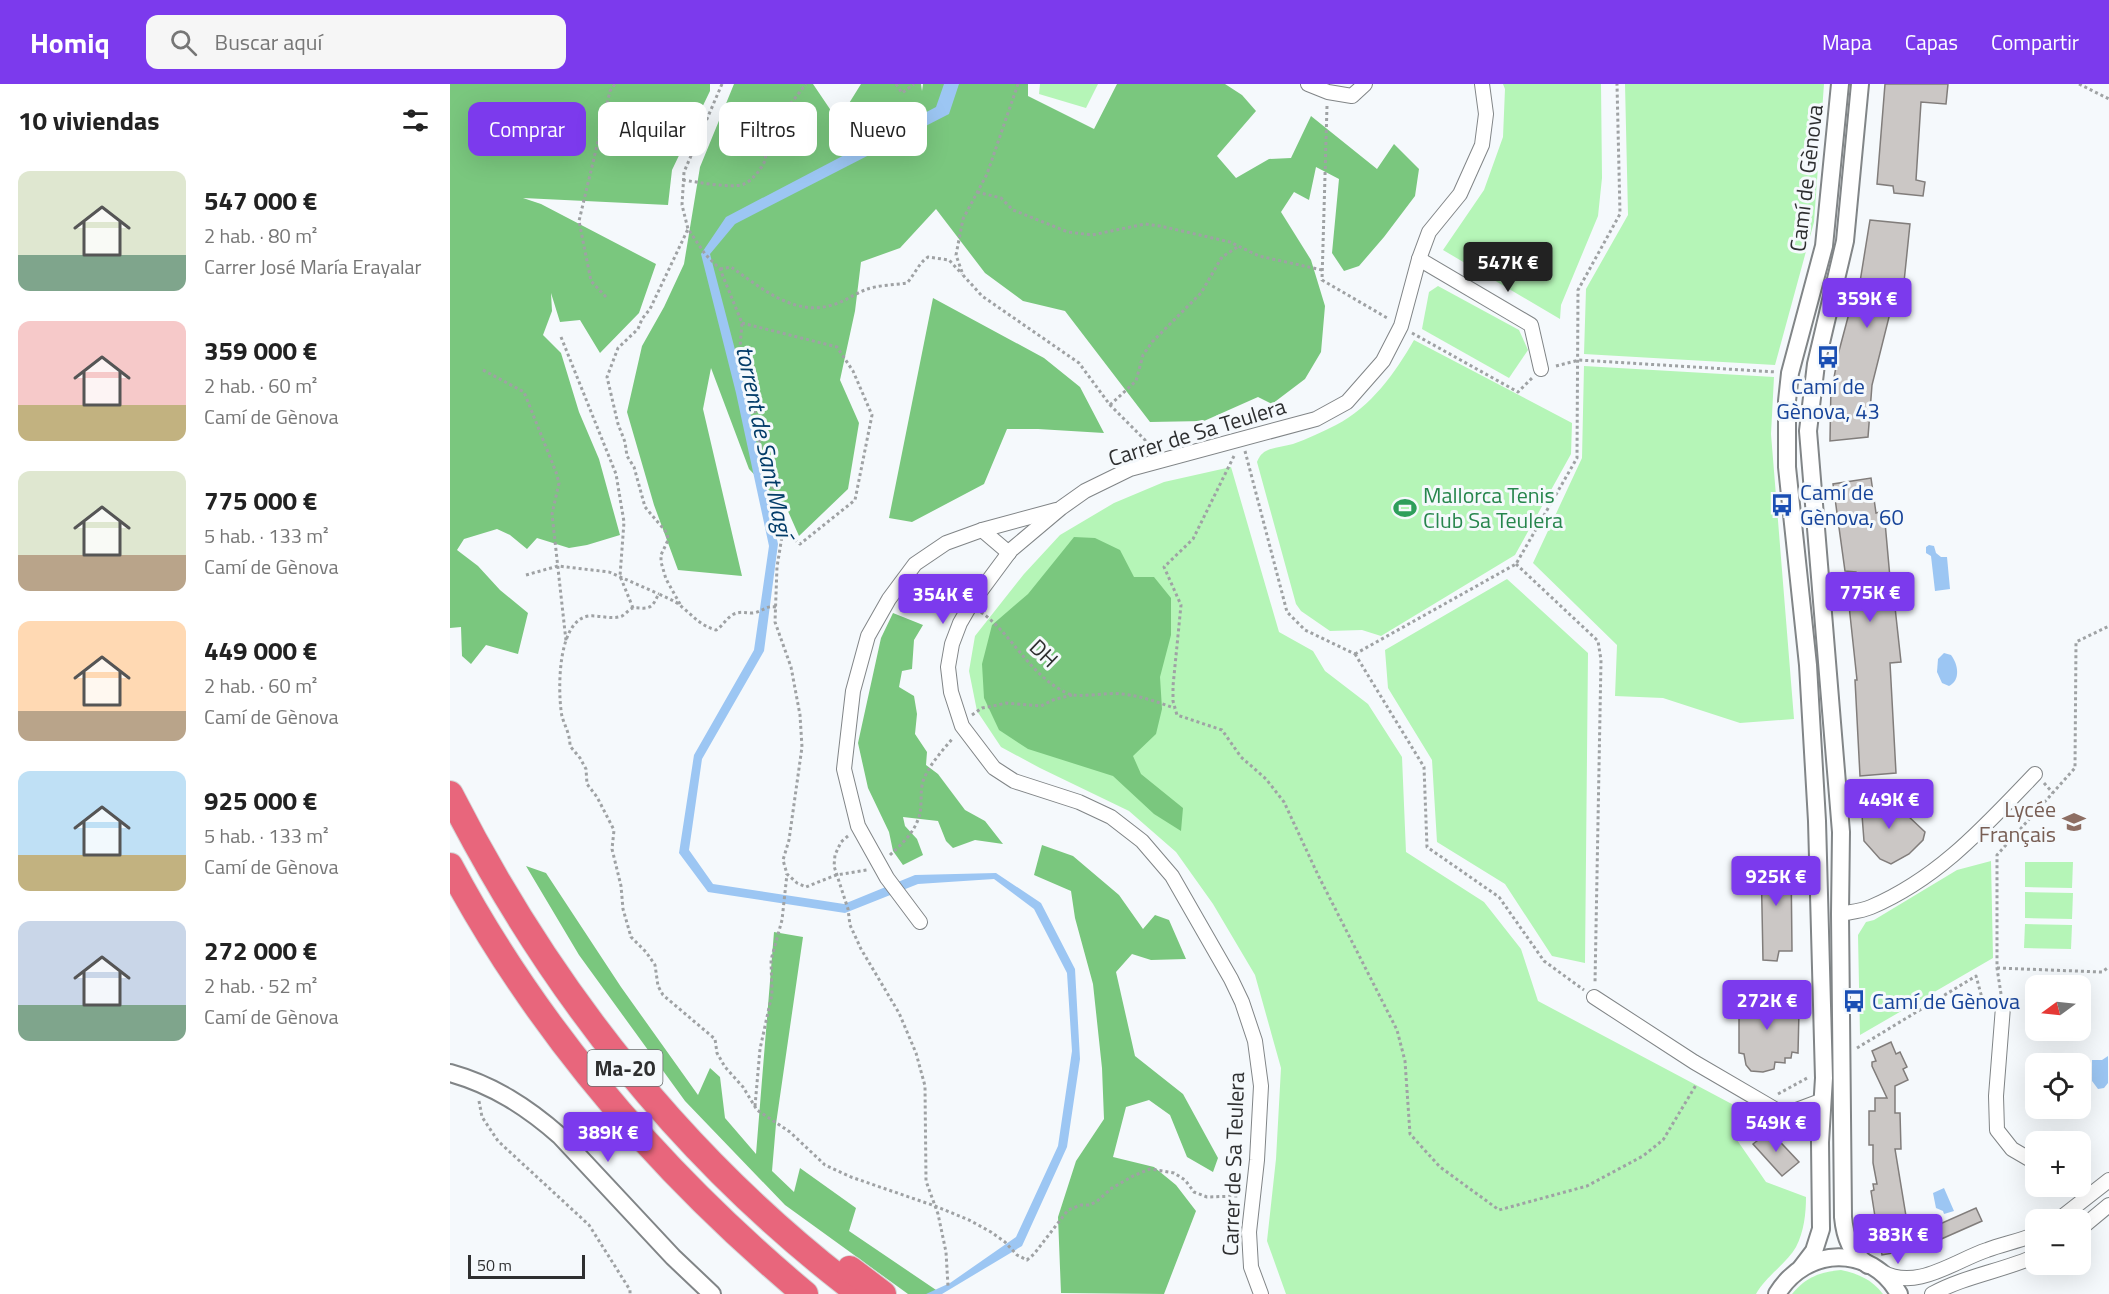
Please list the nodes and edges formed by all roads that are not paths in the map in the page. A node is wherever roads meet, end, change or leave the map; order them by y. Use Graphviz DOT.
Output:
graph roads {
  1 [pos="1308,84"];
  2 [pos="1365,84"];
  3 [pos="1482,84"];
  4 [pos="1840,84"];
  5 [pos="1860,84"];
  6 [pos="1419,259"];
  7 [pos="1541,369"];
  8 [pos="1061,508"];
  9 [pos="982,530"];
  10 [pos="1009,553"];
  11 [pos="2035,774"];
  12 [pos="450,794"];
  13 [pos="450,866"];
  14 [pos="1840,914"];
  15 [pos="920,922"];
  16 [pos="1594,997"];
  17 [pos="2003,1007"];
  18 [pos="450,1073"];
  19 [pos="1823,1100"];
  20 [pos="2025,1157"];
  21 [pos="2109,1180"];
  22 [pos="2091,1193"];
  23 [pos="2086,1197"];
  24 [pos="2109,1205"];
  25 [pos="2071,1209"];
  26 [pos="2091,1220"];
  27 [pos="778,1227"];
  28 [pos="2025,1238"];
  29 [pos="2025,1261"];
  30 [pos="1801,1268"];
  31 [pos="1873,1268"];
  32 [pos="712,1294"];
  33 [pos="805,1294"];
  34 [pos="860,1294"];
  35 [pos="883,1294"];
  36 [pos="1261,1294"];
  37 [pos="1777,1294"];
  38 [pos="1899,1294"];
  39 [pos="1932,1294"];
  1 -- 2 [label="street"];
  3 -- 6 [label="street, Carrer de Sa Teulera"];
  4 -- 19 [label="street, Camí de Gènova"];
  5 -- 14 [label="street, Camí de Gènova"];
  6 -- 7 [label="street"];
  6 -- 8 [label="street, Carrer de Sa Teulera"];
  8 -- 9 [label="street"];
  8 -- 10 [label="street, Carrer de Sa Teulera"];
  9 -- 10 [label="street"];
  9 -- 15 [label="street"];
  10 -- 36 [label="street, Carrer de Sa Teulera"];
  11 -- 14 [label="street"];
  12 -- 27 [label="highway, Ma-20"];
  13 -- 33 [label="highway, Ma-20"];
  14 -- 31 [label="street, Camí de Gènova"];
  16 -- 19 [label="street"];
  17 -- 20 [label="street"];
  18 -- 32 [label="street"];
  19 -- 30 [label="street, Camí de Gènova"];
  21 -- 22 [label="street"];
  23 -- 25 [label="street"];
  24 -- 26 [label="street"];
  27 -- 34 [label="highway, Ma-20"];
  27 -- 35 [label="highway"];
  28 -- 31 [label="street"];
  29 -- 39 [label="street"];
  30 -- 31 [label="street"];
  30 -- 37 [label="street"];
  31 -- 38 [label="street, Camí de Gènova"];
}
